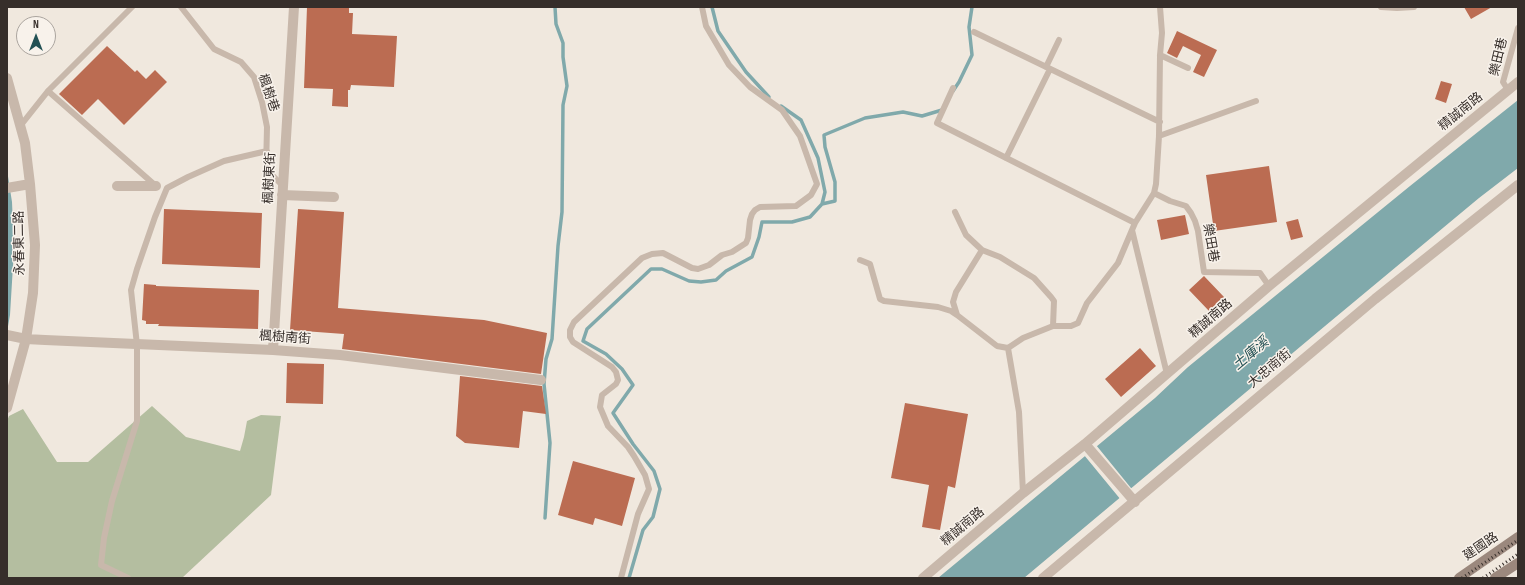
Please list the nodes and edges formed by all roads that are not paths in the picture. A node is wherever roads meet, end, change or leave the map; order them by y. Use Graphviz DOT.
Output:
graph roads {
  1 [pos="132,7"];
  2 [pos="181,7"];
  3 [pos="294,7"];
  4 [pos="702,7"];
  5 [pos="1160,7"];
  6 [pos="1381,7"];
  7 [pos="1414,7"];
  8 [pos="1518,28"];
  9 [pos="974,32"];
  10 [pos="1059,40"];
  11 [pos="1160,55"];
  12 [pos="1048,68"];
  13 [pos="1188,68"];
  14 [pos="7,78"];
  15 [pos="1518,82"];
  16 [pos="953,88"];
  17 [pos="1508,90"];
  18 [pos="48,91"];
  19 [pos="1256,101"];
  20 [pos="1160,122"];
  21 [pos="21,125"];
  22 [pos="1160,136"];
  23 [pos="267,151"];
  24 [pos="1006,158"];
  25 [pos="30,184"];
  26 [pos="1518,185"];
  27 [pos="117,186"];
  28 [pos="156,186"];
  29 [pos="7,188"];
  30 [pos="282,191"];
  31 [pos="1154,193"];
  32 [pos="334,197"];
  33 [pos="956,212"];
  34 [pos="1135,223"];
  35 [pos="1132,230"];
  36 [pos="982,250"];
  37 [pos="860,260"];
  38 [pos="1269,286"];
  39 [pos="957,315"];
  40 [pos="1053,326"];
  41 [pos="7,335"];
  42 [pos="26,339"];
  43 [pos="137,345"];
  44 [pos="1008,348"];
  45 [pos="273,350"];
  46 [pos="1167,374"];
  47 [pos="541,380"];
  48 [pos="7,408"];
  49 [pos="1087,446"];
  50 [pos="1023,493"];
  51 [pos="1132,498"];
  52 [pos="1518,538"];
  53 [pos="1518,563"];
  54 [pos="128,578"];
  55 [pos="621,578"];
  56 [pos="923,578"];
  57 [pos="1043,578"];
  58 [pos="1459,578"];
  59 [pos="1495,578"];
  1 -- 18 [label="lane"];
  2 -- 23 [label="lane, 楓樹巷"];
  3 -- 30 [label="street, 楓樹東街"];
  4 -- 55 [label="lane"];
  5 -- 11 [label="lane"];
  6 -- 7 [label="lane"];
  8 -- 17 [label="lane, 樂田巷"];
  9 -- 12 [label="lane"];
  10 -- 12 [label="lane"];
  11 -- 13 [label="lane"];
  11 -- 20 [label="lane"];
  12 -- 20 [label="lane"];
  12 -- 24 [label="lane"];
  14 -- 21 [label="street, 永春東二路"];
  15 -- 17 [label="street, 精誠南路"];
  16 -- 24 [label="lane"];
  17 -- 38 [label="street, 精誠南路"];
  18 -- 21 [label="lane"];
  18 -- 28 [label="lane"];
  19 -- 22 [label="lane"];
  20 -- 22 [label="lane"];
  21 -- 25 [label="street, 永春東二路"];
  22 -- 31 [label="lane"];
  23 -- 30 [label="lane, 楓樹巷"];
  23 -- 43 [label="lane"];
  24 -- 34 [label="lane"];
  25 -- 29 [label="street"];
  25 -- 42 [label="street, 永春東二路"];
  26 -- 51 [label="street, 大忠南街"];
  27 -- 28 [label="street"];
  30 -- 32 [label="street"];
  30 -- 45 [label="street, 楓樹東街"];
  31 -- 34 [label="lane"];
  31 -- 38 [label="lane, 樂田巷"];
  33 -- 36 [label="lane"];
  34 -- 35 [label="lane"];
  35 -- 40 [label="lane"];
  35 -- 46 [label="lane"];
  36 -- 39 [label="lane"];
  36 -- 40 [label="lane"];
  37 -- 39 [label="lane"];
  38 -- 46 [label="street, 精誠南路"];
  39 -- 44 [label="lane"];
  40 -- 44 [label="lane"];
  41 -- 42 [label="street, 楓樹南街"];
  42 -- 43 [label="street, 楓樹南街"];
  42 -- 48 [label="street, 永春東二路"];
  43 -- 45 [label="street, 楓樹南街"];
  43 -- 54 [label="lane"];
  44 -- 50 [label="lane"];
  45 -- 47 [label="street, 楓樹南街"];
  46 -- 49 [label="street, 精誠南路"];
  49 -- 50 [label="street, 精誠南路"];
  49 -- 51 [label="street"];
  50 -- 56 [label="street, 精誠南路"];
  51 -- 57 [label="street, 大忠南街"];
  52 -- 58 [label="main road, 建國路"];
  53 -- 59 [label="main road"];
}
